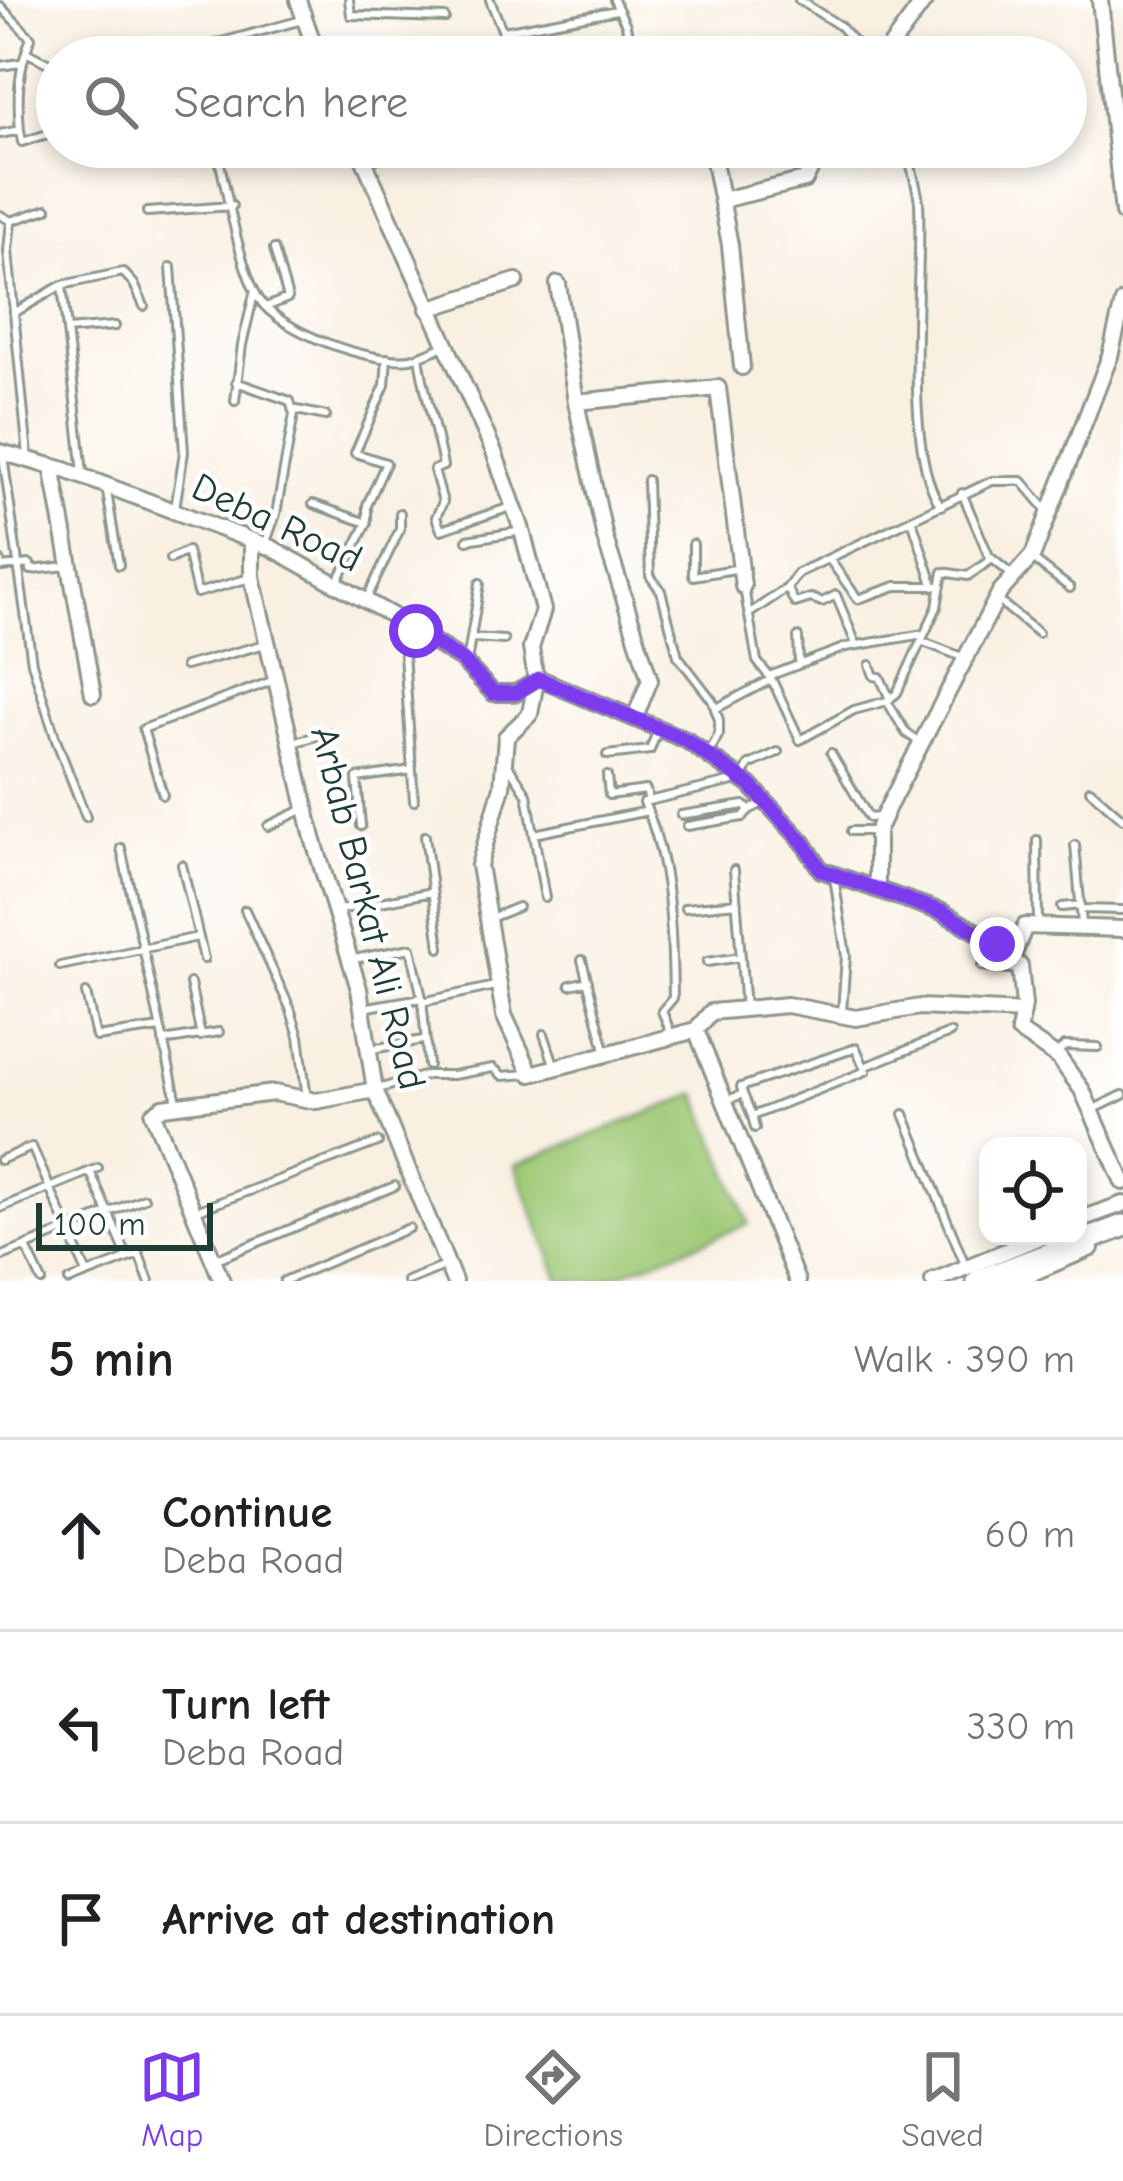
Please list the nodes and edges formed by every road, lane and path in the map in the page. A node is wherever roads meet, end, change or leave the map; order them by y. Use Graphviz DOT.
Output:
graph roads {
  1 [pos="298,0"];
  2 [pos="349,0"];
  3 [pos="490,0"];
  4 [pos="614,0"];
  5 [pos="799,0"];
  6 [pos="925,0"];
  7 [pos="1100,0"];
  8 [pos="0,6"];
  9 [pos="617,10"];
  10 [pos="445,18"];
  11 [pos="304,20"];
  12 [pos="503,32"];
  13 [pos="251,36"];
  14 [pos="310,36"];
  15 [pos="505,36"];
  16 [pos="628,36"];
  17 [pos="849,36"];
  18 [pos="898,36"];
  19 [pos="26,52"];
  20 [pos="36,57"];
  21 [pos="21,63"];
  22 [pos="0,66"];
  23 [pos="1117,70"];
  24 [pos="20,130"];
  25 [pos="0,134"];
  26 [pos="36,137"];
  27 [pos="222,168"];
  28 [pos="367,168"];
  29 [pos="715,168"];
  30 [pos="811,168"];
  31 [pos="912,168"];
  32 [pos="722,200"];
  33 [pos="232,206"];
  34 [pos="47,209"];
  35 [pos="147,212"];
  36 [pos="1123,213"];
  37 [pos="0,215"];
  38 [pos="11,221"];
  39 [pos="274,249"];
  40 [pos="171,267"];
  41 [pos="516,280"];
  42 [pos="558,284"];
  43 [pos="62,286"];
  44 [pos="255,290"];
  45 [pos="1123,302"];
  46 [pos="144,306"];
  47 [pos="266,307"];
  48 [pos="428,310"];
  49 [pos="14,313"];
  50 [pos="115,326"];
  51 [pos="67,330"];
  52 [pos="447,345"];
  53 [pos="418,356"];
  54 [pos="387,357"];
  55 [pos="742,367"];
  56 [pos="236,382"];
  57 [pos="235,400"];
  58 [pos="576,402"];
  59 [pos="292,409"];
  60 [pos="326,416"];
  61 [pos="1,452"];
  62 [pos="28,460"];
  63 [pos="52,466"];
  64 [pos="83,477"];
  65 [pos="647,480"];
  66 [pos="106,485"];
  67 [pos="962,493"];
  68 [pos="314,504"];
  69 [pos="514,506"];
  70 [pos="941,506"];
  71 [pos="175,511"];
  72 [pos="400,513"];
  73 [pos="1050,515"];
  74 [pos="912,520"];
  75 [pos="367,523"];
  76 [pos="522,531"];
  77 [pos="467,540"];
  78 [pos="258,543"];
  79 [pos="693,544"];
  80 [pos="1031,557"];
  81 [pos="170,559"];
  82 [pos="830,559"];
  83 [pos="992,559"];
  84 [pos="0,560"];
  85 [pos="70,565"];
  86 [pos="119,565"];
  87 [pos="18,566"];
  88 [pos="741,568"];
  89 [pos="1014,576"];
  90 [pos="252,577"];
  91 [pos="480,583"];
  92 [pos="336,584"];
  93 [pos="743,586"];
  94 [pos="937,587"];
  95 [pos="787,588"];
  96 [pos="1070,588"];
  97 [pos="366,601"];
  98 [pos="990,601"];
  99 [pos="750,613"];
  100 [pos="416,631"];
  101 [pos="1038,633"];
  102 [pos="798,637"];
  103 [pos="473,638"];
  104 [pos="923,638"];
  105 [pos="504,640"];
  106 [pos="269,644"];
  107 [pos="856,644"];
  108 [pos="965,659"];
  109 [pos="466,664"];
  110 [pos="799,664"];
  111 [pos="870,665"];
  112 [pos="185,666"];
  113 [pos="770,678"];
  114 [pos="278,679"];
  115 [pos="536,681"];
  116 [pos="93,694"];
  117 [pos="888,700"];
  118 [pos="715,710"];
  119 [pos="635,717"];
  120 [pos="659,728"];
  121 [pos="328,733"];
  122 [pos="292,742"];
  123 [pos="921,743"];
  124 [pos="778,752"];
  125 [pos="831,753"];
  126 [pos="607,755"];
  127 [pos="708,755"];
  128 [pos="504,760"];
  129 [pos="412,770"];
  130 [pos="607,776"];
  131 [pos="742,779"];
  132 [pos="1090,790"];
  133 [pos="163,796"];
  134 [pos="414,801"];
  135 [pos="765,801"];
  136 [pos="648,806"];
  137 [pos="306,808"];
  138 [pos="749,810"];
  139 [pos="681,815"];
  140 [pos="86,817"];
  141 [pos="1123,819"];
  142 [pos="880,824"];
  143 [pos="268,826"];
  144 [pos="361,826"];
  145 [pos="687,826"];
  146 [pos="851,831"];
  147 [pos="534,834"];
  148 [pos="425,836"];
  149 [pos="1037,840"];
  150 [pos="1075,845"];
  151 [pos="121,848"];
  152 [pos="182,865"];
  153 [pos="734,870"];
  154 [pos="833,874"];
  155 [pos="877,888"];
  156 [pos="433,892"];
  157 [pos="545,898"];
  158 [pos="737,902"];
  159 [pos="518,907"];
  160 [pos="1062,907"];
  161 [pos="1081,907"];
  162 [pos="686,908"];
  163 [pos="245,910"];
  164 [pos="335,910"];
  165 [pos="1123,910"];
  166 [pos="488,919"];
  167 [pos="1038,926"];
  168 [pos="1082,928"];
  169 [pos="1123,929"];
  170 [pos="198,937"];
  171 [pos="143,948"];
  172 [pos="440,948"];
  173 [pos="741,957"];
  174 [pos="204,959"];
  175 [pos="350,960"];
  176 [pos="582,960"];
  177 [pos="707,962"];
  178 [pos="1016,964"];
  179 [pos="60,966"];
  180 [pos="982,966"];
  181 [pos="588,981"];
  182 [pos="190,983"];
  183 [pos="499,985"];
  184 [pos="571,985"];
  185 [pos="86,993"];
  186 [pos="422,1000"];
  187 [pos="362,1008"];
  188 [pos="745,1009"];
  189 [pos="1022,1012"];
  190 [pos="841,1016"];
  191 [pos="160,1028"];
  192 [pos="696,1030"];
  193 [pos="219,1032"];
  194 [pos="950,1033"];
  195 [pos="544,1034"];
  196 [pos="202,1036"];
  197 [pos="673,1038"];
  198 [pos="423,1040"];
  199 [pos="164,1041"];
  200 [pos="1098,1047"];
  201 [pos="369,1049"];
  202 [pos="607,1054"];
  203 [pos="1054,1055"];
  204 [pos="428,1065"];
  205 [pos="864,1067"];
  206 [pos="555,1068"];
  207 [pos="531,1074"];
  208 [pos="375,1090"];
  209 [pos="743,1094"];
  210 [pos="1123,1095"];
  211 [pos="307,1099"];
  212 [pos="723,1101"];
  213 [pos="178,1105"];
  214 [pos="1090,1110"];
  215 [pos="904,1114"];
  216 [pos="752,1116"];
  217 [pos="755,1128"];
  218 [pos="378,1142"];
  219 [pos="0,1160"];
  220 [pos="1123,1182"];
  221 [pos="394,1186"];
  222 [pos="50,1188"];
  223 [pos="144,1198"];
  224 [pos="1123,1204"];
  225 [pos="0,1208"];
  226 [pos="194,1212"];
  227 [pos="108,1213"];
  228 [pos="1087,1217"];
  229 [pos="409,1228"];
  230 [pos="68,1230"];
  231 [pos="1123,1230"];
  232 [pos="1026,1245"];
  233 [pos="26,1247"];
  234 [pos="0,1257"];
  235 [pos="128,1258"];
  236 [pos="447,1265"];
  237 [pos="218,1272"];
  238 [pos="87,1273"];
  239 [pos="972,1275"];
  240 [pos="42,1281"];
  241 [pos="69,1281"];
  242 [pos="149,1281"];
  243 [pos="200,1281"];
  244 [pos="284,1281"];
  245 [pos="406,1281"];
  246 [pos="454,1281"];
  247 [pos="797,1281"];
  248 [pos="933,1281"];
  249 [pos="1012,1281"];
  1 -- 11 [label="street"];
  2 -- 10 [label="lane"];
  3 -- 12 [label="lane"];
  4 -- 9 [label="lane"];
  5 -- 17 [label="lane"];
  6 -- 18 [label="street"];
  7 -- 23 [label="street"];
  8 -- 19 [label="lane"];
  9 -- 12 [label="lane"];
  9 -- 16 [label="lane"];
  11 -- 13 [label="lane"];
  11 -- 14 [label="street"];
  12 -- 15 [label="lane"];
  19 -- 20 [label="lane"];
  19 -- 21 [label="lane"];
  21 -- 22 [label="lane"];
  21 -- 24 [label="lane"];
  23 -- 36 [label="street"];
  24 -- 25 [label="lane"];
  24 -- 26 [label="lane"];
  27 -- 33 [label="lane"];
  28 -- 48 [label="street"];
  29 -- 32 [label="street"];
  30 -- 32 [label="street"];
  31 -- 70 [label="lane"];
  32 -- 55 [label="street"];
  33 -- 35 [label="lane"];
  33 -- 44 [label="lane"];
  34 -- 38 [label="lane"];
  37 -- 38 [label="lane"];
  38 -- 49 [label="lane"];
  39 -- 47 [label="lane"];
  40 -- 71 [label="lane"];
  41 -- 48 [label="street"];
  42 -- 58 [label="street"];
  43 -- 46 [label="lane"];
  43 -- 49 [label="lane"];
  43 -- 51 [label="lane"];
  44 -- 47 [label="lane"];
  44 -- 56 [label="lane"];
  45 -- 73 [label="street"];
  47 -- 54 [label="lane"];
  48 -- 52 [label="street"];
  49 -- 62 [label="lane"];
  50 -- 51 [label="lane"];
  51 -- 64 [label="lane"];
  52 -- 53 [label="lane"];
  52 -- 69 [label="street"];
  53 -- 54 [label="lane"];
  53 -- 69 [label="lane"];
  54 -- 75 [label="lane"];
  56 -- 57 [label="lane"];
  56 -- 59 [label="lane"];
  58 -- 88 [label="street"];
  58 -- 119 [label="street"];
  59 -- 60 [label="lane"];
  59 -- 78 [label="lane"];
  61 -- 62 [label="street, Deba Road"];
  61 -- 87 [label="lane"];
  62 -- 63 [label="street, Deba Road"];
  63 -- 64 [label="street, Deba Road"];
  63 -- 85 [label="street"];
  64 -- 66 [label="street, Deba Road"];
  65 -- 118 [label="lane"];
  66 -- 71 [label="street, Deba Road"];
  66 -- 86 [label="lane"];
  67 -- 70 [label="lane"];
  67 -- 73 [label="lane"];
  67 -- 83 [label="lane"];
  68 -- 75 [label="lane"];
  69 -- 76 [label="street"];
  70 -- 74 [label="lane"];
  71 -- 78 [label="street, Deba Road"];
  72 -- 97 [label="lane"];
  73 -- 80 [label="street"];
  74 -- 82 [label="lane"];
  74 -- 94 [label="lane"];
  75 -- 92 [label="lane"];
  76 -- 77 [label="lane"];
  76 -- 115 [label="street"];
  78 -- 90 [label="street, Arbab Barkat Ali Road"];
  78 -- 92 [label="street, Deba Road"];
  79 -- 88 [label="lane"];
  80 -- 89 [label="street"];
  80 -- 96 [label="lane"];
  81 -- 90 [label="lane"];
  82 -- 94 [label="lane"];
  82 -- 95 [label="lane"];
  83 -- 89 [label="lane"];
  83 -- 94 [label="lane"];
  84 -- 87 [label="lane"];
  85 -- 87 [label="lane"];
  85 -- 116 [label="street"];
  87 -- 140 [label="lane"];
  88 -- 93 [label="street"];
  89 -- 98 [label="street"];
  90 -- 106 [label="street, Arbab Barkat Ali Road"];
  91 -- 103 [label="lane"];
  92 -- 97 [label="street, Deba Road"];
  93 -- 99 [label="lane"];
  94 -- 104 [label="lane"];
  95 -- 99 [label="lane"];
  95 -- 107 [label="lane"];
  97 -- 100 [label="street, Deba Road"];
  98 -- 101 [label="lane"];
  98 -- 108 [label="street"];
  99 -- 113 [label="lane"];
  100 -- 109 [label="street, Deba Road"];
  100 -- 129 [label="lane"];
  102 -- 110 [label="lane"];
  103 -- 105 [label="lane"];
  103 -- 109 [label="lane"];
  104 -- 107 [label="lane"];
  104 -- 108 [label="lane"];
  104 -- 117 [label="lane"];
  106 -- 112 [label="lane"];
  106 -- 114 [label="street, Arbab Barkat Ali Road"];
  107 -- 110 [label="lane"];
  108 -- 123 [label="street"];
  109 -- 115 [label="street, Deba Road"];
  110 -- 113 [label="lane"];
  111 -- 117 [label="lane"];
  113 -- 117 [label="lane"];
  113 -- 118 [label="lane"];
  114 -- 122 [label="street, Arbab Barkat Ali Road"];
  114 -- 133 [label="lane"];
  115 -- 119 [label="street, Deba Road"];
  115 -- 128 [label="street"];
  117 -- 123 [label="lane"];
  118 -- 127 [label="lane"];
  119 -- 120 [label="street, Deba Road"];
  120 -- 126 [label="lane"];
  120 -- 127 [label="street, Deba Road"];
  121 -- 122 [label="lane"];
  122 -- 137 [label="street, Arbab Barkat Ali Road"];
  123 -- 142 [label="street"];
  124 -- 131 [label="lane"];
  125 -- 142 [label="lane"];
  127 -- 131 [label="street, Deba Road"];
  128 -- 147 [label="lane"];
  128 -- 166 [label="street"];
  129 -- 134 [label="lane"];
  129 -- 144 [label="lane"];
  130 -- 136 [label="lane"];
  131 -- 135 [label="street, Deba Road"];
  131 -- 136 [label="lane"];
  132 -- 141 [label="lane"];
  135 -- 138 [label="lane"];
  135 -- 154 [label="street, Deba Road"];
  136 -- 147 [label="lane"];
  136 -- 197 [label="lane"];
  137 -- 143 [label="lane"];
  137 -- 164 [label="street, Arbab Barkat Ali Road"];
  138 -- 139 [label="lane"];
  138 -- 145 [label="lane"];
  142 -- 146 [label="lane"];
  142 -- 155 [label="street"];
  147 -- 157 [label="lane"];
  148 -- 156 [label="lane"];
  149 -- 167 [label="lane"];
  150 -- 161 [label="lane"];
  151 -- 171 [label="lane"];
  152 -- 170 [label="lane"];
  153 -- 158 [label="lane"];
  154 -- 155 [label="street, Deba Road"];
  154 -- 190 [label="lane"];
  155 -- 178 [label="street, Deba Road"];
  156 -- 164 [label="lane"];
  156 -- 172 [label="lane"];
  158 -- 162 [label="lane"];
  158 -- 173 [label="lane"];
  159 -- 166 [label="lane"];
  160 -- 161 [label="lane"];
  161 -- 165 [label="lane"];
  161 -- 168 [label="lane"];
  163 -- 211 [label="lane"];
  164 -- 175 [label="street, Arbab Barkat Ali Road"];
  166 -- 183 [label="street"];
  167 -- 168 [label="street"];
  167 -- 178 [label="street"];
  168 -- 169 [label="street"];
  170 -- 171 [label="lane"];
  170 -- 174 [label="lane"];
  171 -- 179 [label="lane"];
  171 -- 191 [label="lane"];
  173 -- 177 [label="lane"];
  173 -- 188 [label="lane"];
  175 -- 186 [label="lane"];
  175 -- 187 [label="street, Arbab Barkat Ali Road"];
  176 -- 181 [label="lane"];
  178 -- 180 [label="lane"];
  178 -- 189 [label="street"];
  181 -- 184 [label="lane"];
  181 -- 202 [label="lane"];
  182 -- 196 [label="lane"];
  183 -- 186 [label="lane"];
  183 -- 207 [label="street"];
  185 -- 191 [label="lane"];
  186 -- 187 [label="lane"];
  186 -- 198 [label="lane"];
  187 -- 201 [label="street, Arbab Barkat Ali Road"];
  188 -- 190 [label="street"];
  188 -- 192 [label="street"];
  189 -- 190 [label="street"];
  189 -- 203 [label="street"];
  191 -- 199 [label="lane"];
  192 -- 197 [label="street"];
  192 -- 212 [label="street"];
  193 -- 196 [label="lane"];
  194 -- 205 [label="lane"];
  195 -- 206 [label="lane"];
  196 -- 199 [label="lane"];
  197 -- 202 [label="street"];
  198 -- 201 [label="lane"];
  198 -- 204 [label="lane"];
  199 -- 213 [label="lane"];
  200 -- 203 [label="lane"];
  201 -- 208 [label="street, Arbab Barkat Ali Road"];
  202 -- 206 [label="street"];
  203 -- 214 [label="street"];
  205 -- 209 [label="lane"];
  205 -- 216 [label="lane"];
  206 -- 207 [label="street"];
  207 -- 208 [label="lane"];
  208 -- 211 [label="street"];
  208 -- 236 [label="street, Arbab Barkat Ali Road"];
  209 -- 212 [label="lane"];
  209 -- 216 [label="lane"];
  210 -- 214 [label="lane"];
  211 -- 213 [label="street"];
  212 -- 247 [label="street"];
  213 -- 226 [label="street"];
  214 -- 220 [label="street"];
  215 -- 239 [label="lane"];
  216 -- 217 [label="lane"];
  218 -- 226 [label="lane"];
  219 -- 222 [label="lane"];
  221 -- 237 [label="lane"];
  222 -- 225 [label="lane"];
  222 -- 227 [label="lane"];
  222 -- 230 [label="lane"];
  223 -- 227 [label="lane"];
  224 -- 228 [label="street"];
  226 -- 237 [label="street"];
  227 -- 230 [label="lane"];
  227 -- 235 [label="lane"];
  229 -- 244 [label="lane"];
  230 -- 233 [label="lane"];
  230 -- 238 [label="lane"];
  231 -- 239 [label="main road"];
  231 -- 249 [label="street"];
  232 -- 239 [label="street"];
  233 -- 234 [label="lane"];
  233 -- 240 [label="lane"];
  235 -- 238 [label="lane"];
  235 -- 242 [label="lane"];
  236 -- 245 [label="lane"];
  236 -- 246 [label="street, Arbab Barkat Ali Road"];
  237 -- 243 [label="street"];
  238 -- 241 [label="lane"];
  239 -- 248 [label="street"];
}
